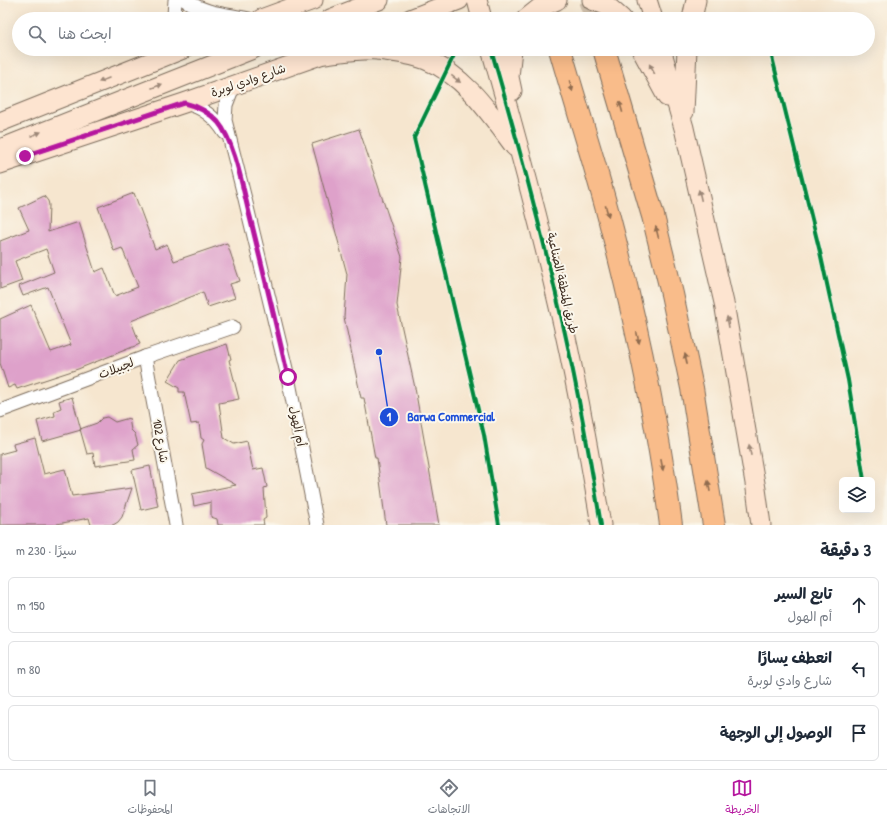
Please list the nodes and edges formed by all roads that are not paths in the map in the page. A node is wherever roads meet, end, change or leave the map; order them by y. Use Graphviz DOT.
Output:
graph roads {
  1 [pos="176,0"];
  2 [pos="185,0"];
  3 [pos="313,0"];
  4 [pos="379,0"];
  5 [pos="459,0"];
  6 [pos="477,0"];
  7 [pos="557,0"];
  8 [pos="592,0"];
  9 [pos="647,0"];
  10 [pos="696,0"];
  11 [pos="298,4"];
  12 [pos="174,12"];
  13 [pos="212,12"];
  14 [pos="278,12"];
  15 [pos="348,12"];
  16 [pos="428,12"];
  17 [pos="480,12"];
  18 [pos="534,12"];
  19 [pos="614,12"];
  20 [pos="651,12"];
  21 [pos="693,12"];
  22 [pos="147,56"];
  23 [pos="164,56"];
  24 [pos="235,56"];
  25 [pos="317,56"];
  26 [pos="411,56"];
  27 [pos="493,56"];
  28 [pos="511,56"];
  29 [pos="562,56"];
  30 [pos="606,56"];
  31 [pos="645,56"];
  32 [pos="663,56"];
  33 [pos="687,56"];
  34 [pos="140,65"];
  35 [pos="238,84"];
  36 [pos="184,103"];
  37 [pos="0,122"];
  38 [pos="684,128"];
  39 [pos="230,142"];
  40 [pos="0,149"];
  41 [pos="522,158"];
  42 [pos="0,164"];
  43 [pos="233,327"];
  44 [pos="145,357"];
  45 [pos="0,411"];
  46 [pos="176,525"];
  47 [pos="317,525"];
  48 [pos="601,525"];
  49 [pos="671,525"];
  50 [pos="714,525"];
  51 [pos="761,525"];
  1 -- 12 [label="street"];
  2 -- 13 [label="street"];
  3 -- 11 [label="street"];
  4 -- 15 [label="street"];
  5 -- 16 [label="street"];
  6 -- 17 [label="street"];
  7 -- 18 [label="street"];
  8 -- 19 [label="street"];
  9 -- 20 [label="street"];
  10 -- 21 [label="street"];
  11 -- 14 [label="street"];
  22 -- 34 [label="street"];
  23 -- 34 [label="street"];
  40 -- 24 [label="street, one-way"];
  25 -- 35 [label="street, شارع وادي لوبرة"];
  26 -- 41 [label="street, شارع وادي لوبرة, one-way"];
  27 -- 41 [label="street, طريق المنطقة الصناعية"];
  28 -- 41 [label="street"];
  29 -- 49 [label="highway, one-way"];
  50 -- 30 [label="highway, one-way"];
  38 -- 31 [label="street, one-way"];
  32 -- 38 [label="street"];
  33 -- 38 [label="street"];
  34 -- 37 [label="street, one-way"];
  35 -- 36 [label="street, شارع وادي لوبرة"];
  35 -- 39 [label="street, أم الهول"];
  36 -- 39 [label="street, أم الهول"];
  36 -- 42 [label="street, شارع وادي لوبرة"];
  51 -- 38 [label="street, one-way"];
  39 -- 47 [label="street, أم الهول"];
  41 -- 48 [label="street, طريق المنطقة الصناعية"];
  43 -- 44 [label="street, لجبيلات"];
  44 -- 45 [label="street, لجبيلات"];
  44 -- 46 [label="street, شارع 102"];
}
